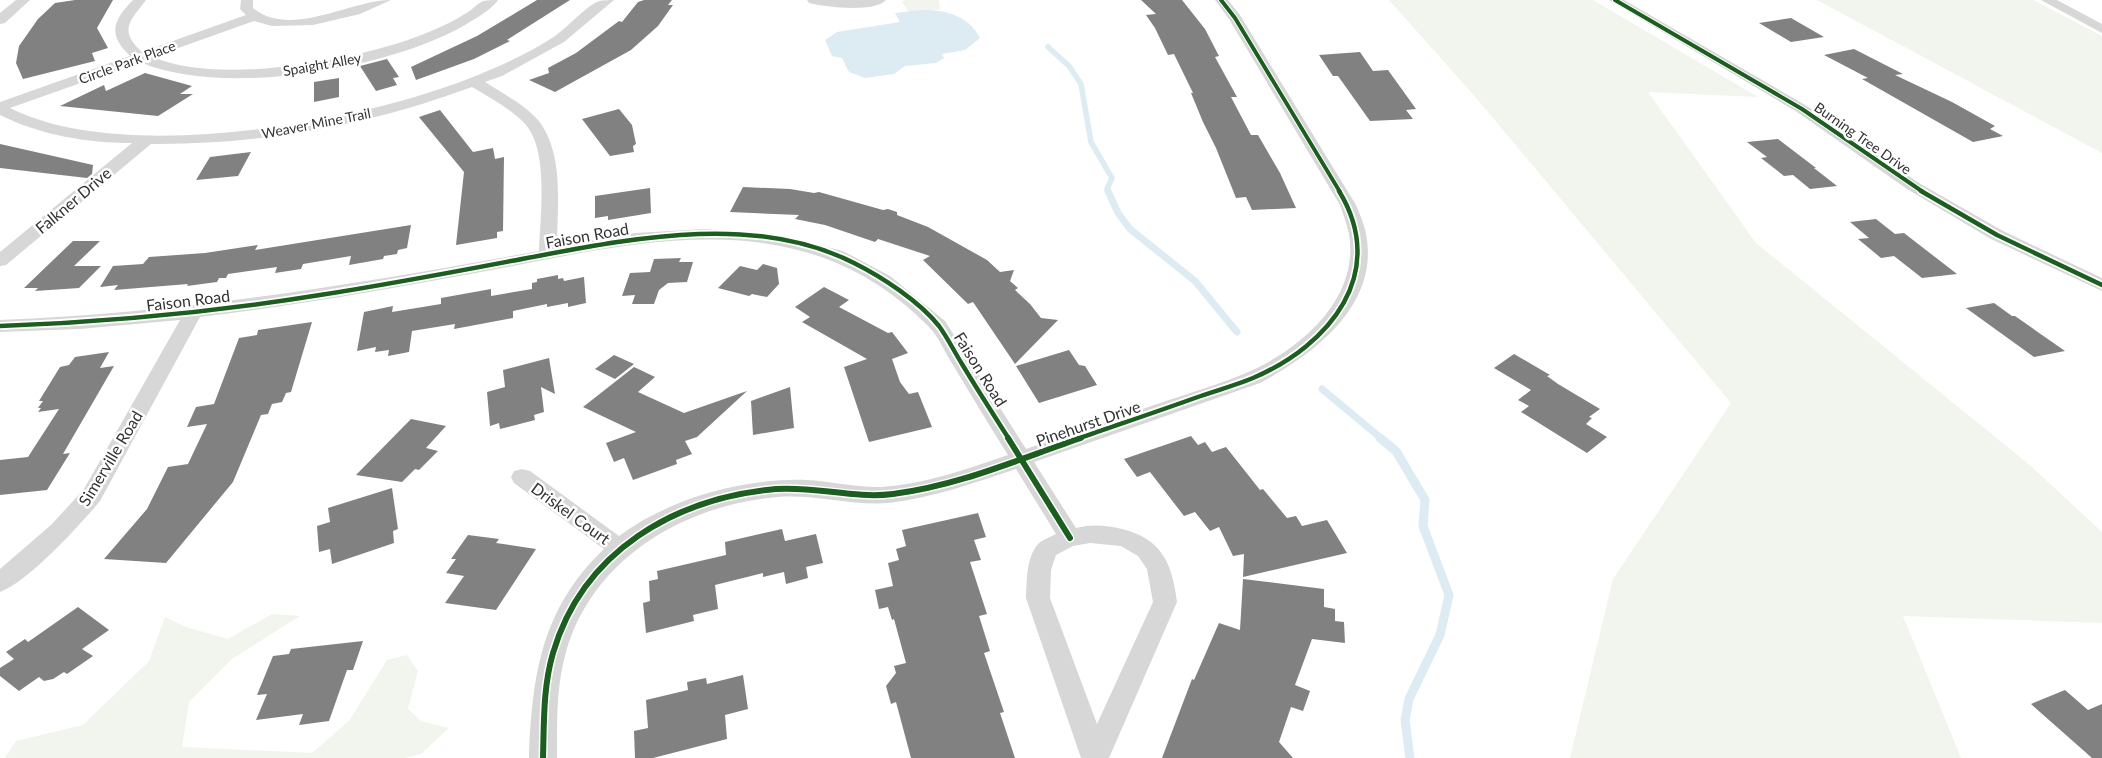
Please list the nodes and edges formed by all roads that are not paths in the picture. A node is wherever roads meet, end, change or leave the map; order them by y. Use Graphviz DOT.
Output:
graph roads {
  1 [pos="24,0"];
  2 [pos="140,0"];
  3 [pos="247,0"];
  4 [pos="385,0"];
  5 [pos="492,0"];
  6 [pos="608,0"];
  7 [pos="813,0"];
  8 [pos="880,0"];
  9 [pos="1221,0"];
  10 [pos="1615,0"];
  11 [pos="2065,0"];
  12 [pos="2049,1"];
  13 [pos="254,16"];
  14 [pos="0,20"];
  15 [pos="2102,28"];
  16 [pos="141,57"];
  17 [pos="475,82"];
  18 [pos="0,108"];
  19 [pos="146,140"];
  20 [pos="548,254"];
  21 [pos="0,261"];
  22 [pos="2102,285"];
  23 [pos="194,312"];
  24 [pos="0,326"];
  25 [pos="1022,459"];
  26 [pos="522,477"];
  27 [pos="1070,538"];
  28 [pos="620,548"];
  29 [pos="0,582"];
  30 [pos="1095,757"];
  31 [pos="543,758"];
  1 -- 14 [label="street"];
  2 -- 16 [label="street"];
  3 -- 13 [label="street"];
  4 -- 13 [label="street"];
  5 -- 16 [label="street, Spaight Alley"];
  6 -- 17 [label="street, Weaver Mine Trail"];
  7 -- 8 [label="street"];
  9 -- 25 [label="street, Pinehurst Drive"];
  10 -- 22 [label="street, Burning Tree Drive"];
  11 -- 12 [label="street"];
  12 -- 15 [label="street"];
  13 -- 16 [label="street, Circle Park Place"];
  16 -- 18 [label="street, Circle Park Place"];
  17 -- 19 [label="street, Weaver Mine Trail"];
  17 -- 20 [label="street"];
  18 -- 19 [label="street, Weaver Mine Trail"];
  19 -- 21 [label="street, Falkner Drive"];
  20 -- 23 [label="street, Faison Road"];
  20 -- 25 [label="street, Faison Road"];
  23 -- 24 [label="street, Faison Road"];
  23 -- 29 [label="street, Simerville Road"];
  25 -- 27 [label="street, Faison Road"];
  25 -- 28 [label="street, Pinehurst Drive"];
  26 -- 28 [label="street, Driskel Court"];
  27 -- 30 [label="street"];
  27 -- 30 [label="street"];
  28 -- 31 [label="street, Pinehurst Drive"];
}
